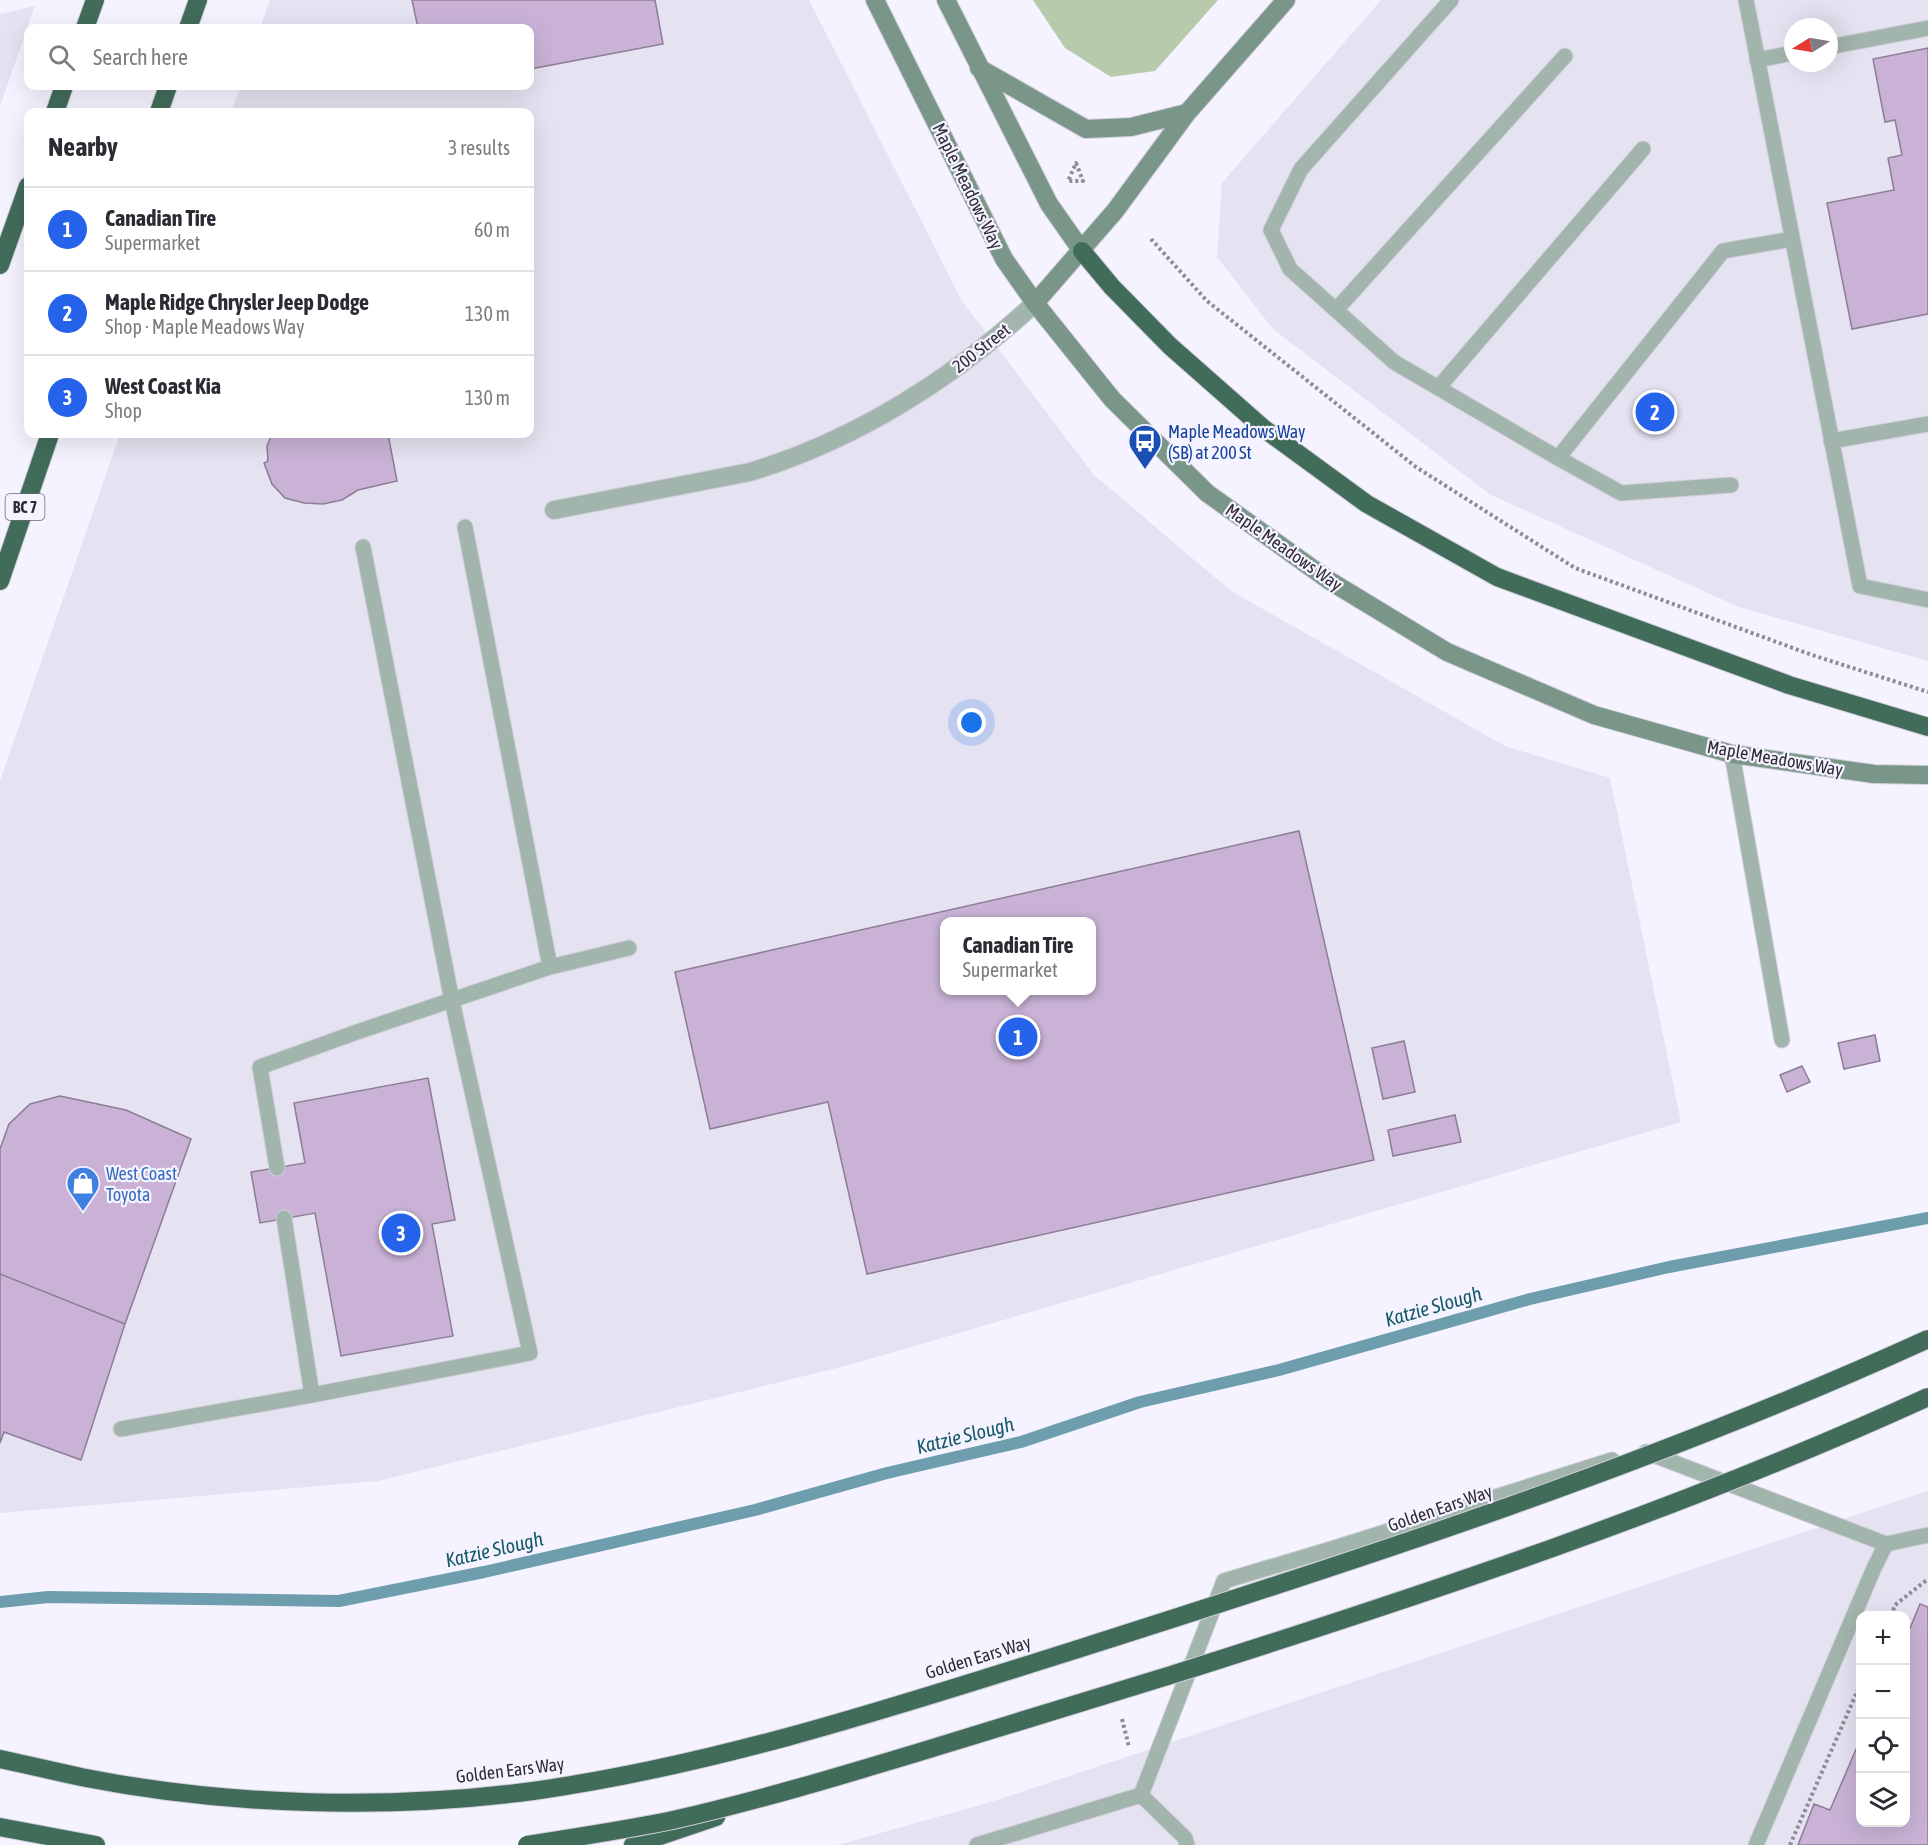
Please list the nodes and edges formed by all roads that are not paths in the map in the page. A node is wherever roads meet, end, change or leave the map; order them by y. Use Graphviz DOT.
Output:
graph roads {
  1 [pos="95,0"];
  2 [pos="198,0"];
  3 [pos="875,0"];
  4 [pos="946,0"];
  5 [pos="1286,0"];
  6 [pos="1451,0"];
  7 [pos="1746,0"];
  8 [pos="86,24"];
  9 [pos="189,24"];
  10 [pos="1928,28"];
  11 [pos="1838,45"];
  12 [pos="1784,55"];
  13 [pos="1565,56"];
  14 [pos="1757,60"];
  15 [pos="979,68"];
  16 [pos="63,90"];
  17 [pos="167,90"];
  18 [pos="56,108"];
  19 [pos="160,108"];
  20 [pos="1187,113"];
  21 [pos="1643,149"];
  22 [pos="24,197"];
  23 [pos="1792,239"];
  24 [pos="1082,251"];
  25 [pos="0,265"];
  26 [pos="1035,303"];
  27 [pos="1336,310"];
  28 [pos="1438,388"];
  29 [pos="1928,424"];
  30 [pos="49,438"];
  31 [pos="1831,441"];
  32 [pos="1558,458"];
  33 [pos="1731,486"];
  34 [pos="554,510"];
  35 [pos="465,527"];
  36 [pos="363,547"];
  37 [pos="0,581"];
  38 [pos="1928,600"];
  39 [pos="1928,727"];
  40 [pos="1732,754"];
  41 [pos="1928,775"];
  42 [pos="629,948"];
  43 [pos="550,967"];
  44 [pos="452,1001"];
  45 [pos="1782,1040"];
  46 [pos="277,1168"];
  47 [pos="284,1218"];
  48 [pos="1928,1339"];
  49 [pos="312,1395"];
  50 [pos="1928,1397"];
  51 [pos="121,1429"];
  52 [pos="1928,1535"];
  53 [pos="1886,1544"];
  54 [pos="0,1758"];
  55 [pos="820,1782"];
  56 [pos="1141,1794"];
  57 [pos="0,1827"];
  58 [pos="96,1845"];
  59 [pos="527,1845"];
  60 [pos="633,1845"];
  61 [pos="977,1845"];
  62 [pos="1187,1845"];
  63 [pos="1756,1845"];
  1 -- 8 [label="highway"];
  2 -- 9 [label="highway"];
  3 -- 26 [label="main road, Maple Meadows Way"];
  4 -- 15 [label="main road"];
  5 -- 20 [label="main road, 200 Street"];
  6 -- 27 [label="lane"];
  7 -- 14 [label="lane"];
  10 -- 11 [label="lane"];
  12 -- 14 [label="lane"];
  13 -- 27 [label="lane"];
  14 -- 23 [label="lane"];
  15 -- 20 [label="main road"];
  15 -- 24 [label="main road"];
  16 -- 18 [label="highway"];
  17 -- 19 [label="highway"];
  20 -- 24 [label="main road, 200 Street"];
  21 -- 28 [label="lane"];
  22 -- 25 [label="highway"];
  23 -- 31 [label="lane"];
  23 -- 32 [label="lane"];
  24 -- 26 [label="main road, 200 Street"];
  24 -- 39 [label="highway"];
  26 -- 34 [label="street, 200 Street"];
  26 -- 40 [label="main road, Maple Meadows Way"];
  27 -- 28 [label="lane"];
  28 -- 32 [label="lane"];
  29 -- 31 [label="lane"];
  30 -- 37 [label="highway, BC 7"];
  31 -- 38 [label="lane"];
  32 -- 33 [label="lane"];
  35 -- 43 [label="lane"];
  36 -- 44 [label="lane"];
  40 -- 41 [label="main road, Maple Meadows Way"];
  40 -- 45 [label="lane"];
  42 -- 43 [label="lane"];
  43 -- 44 [label="lane"];
  44 -- 46 [label="lane"];
  44 -- 49 [label="lane"];
  47 -- 49 [label="lane"];
  48 -- 54 [label="highway, Golden Ears Way, bridge"];
  49 -- 51 [label="lane"];
  50 -- 55 [label="highway, bridge"];
  52 -- 53 [label="lane"];
  53 -- 56 [label="lane"];
  53 -- 63 [label="lane"];
  55 -- 59 [label="highway, bridge"];
  55 -- 60 [label="highway, bridge"];
  56 -- 61 [label="lane"];
  56 -- 62 [label="lane"];
  57 -- 58 [label="highway"];
}
